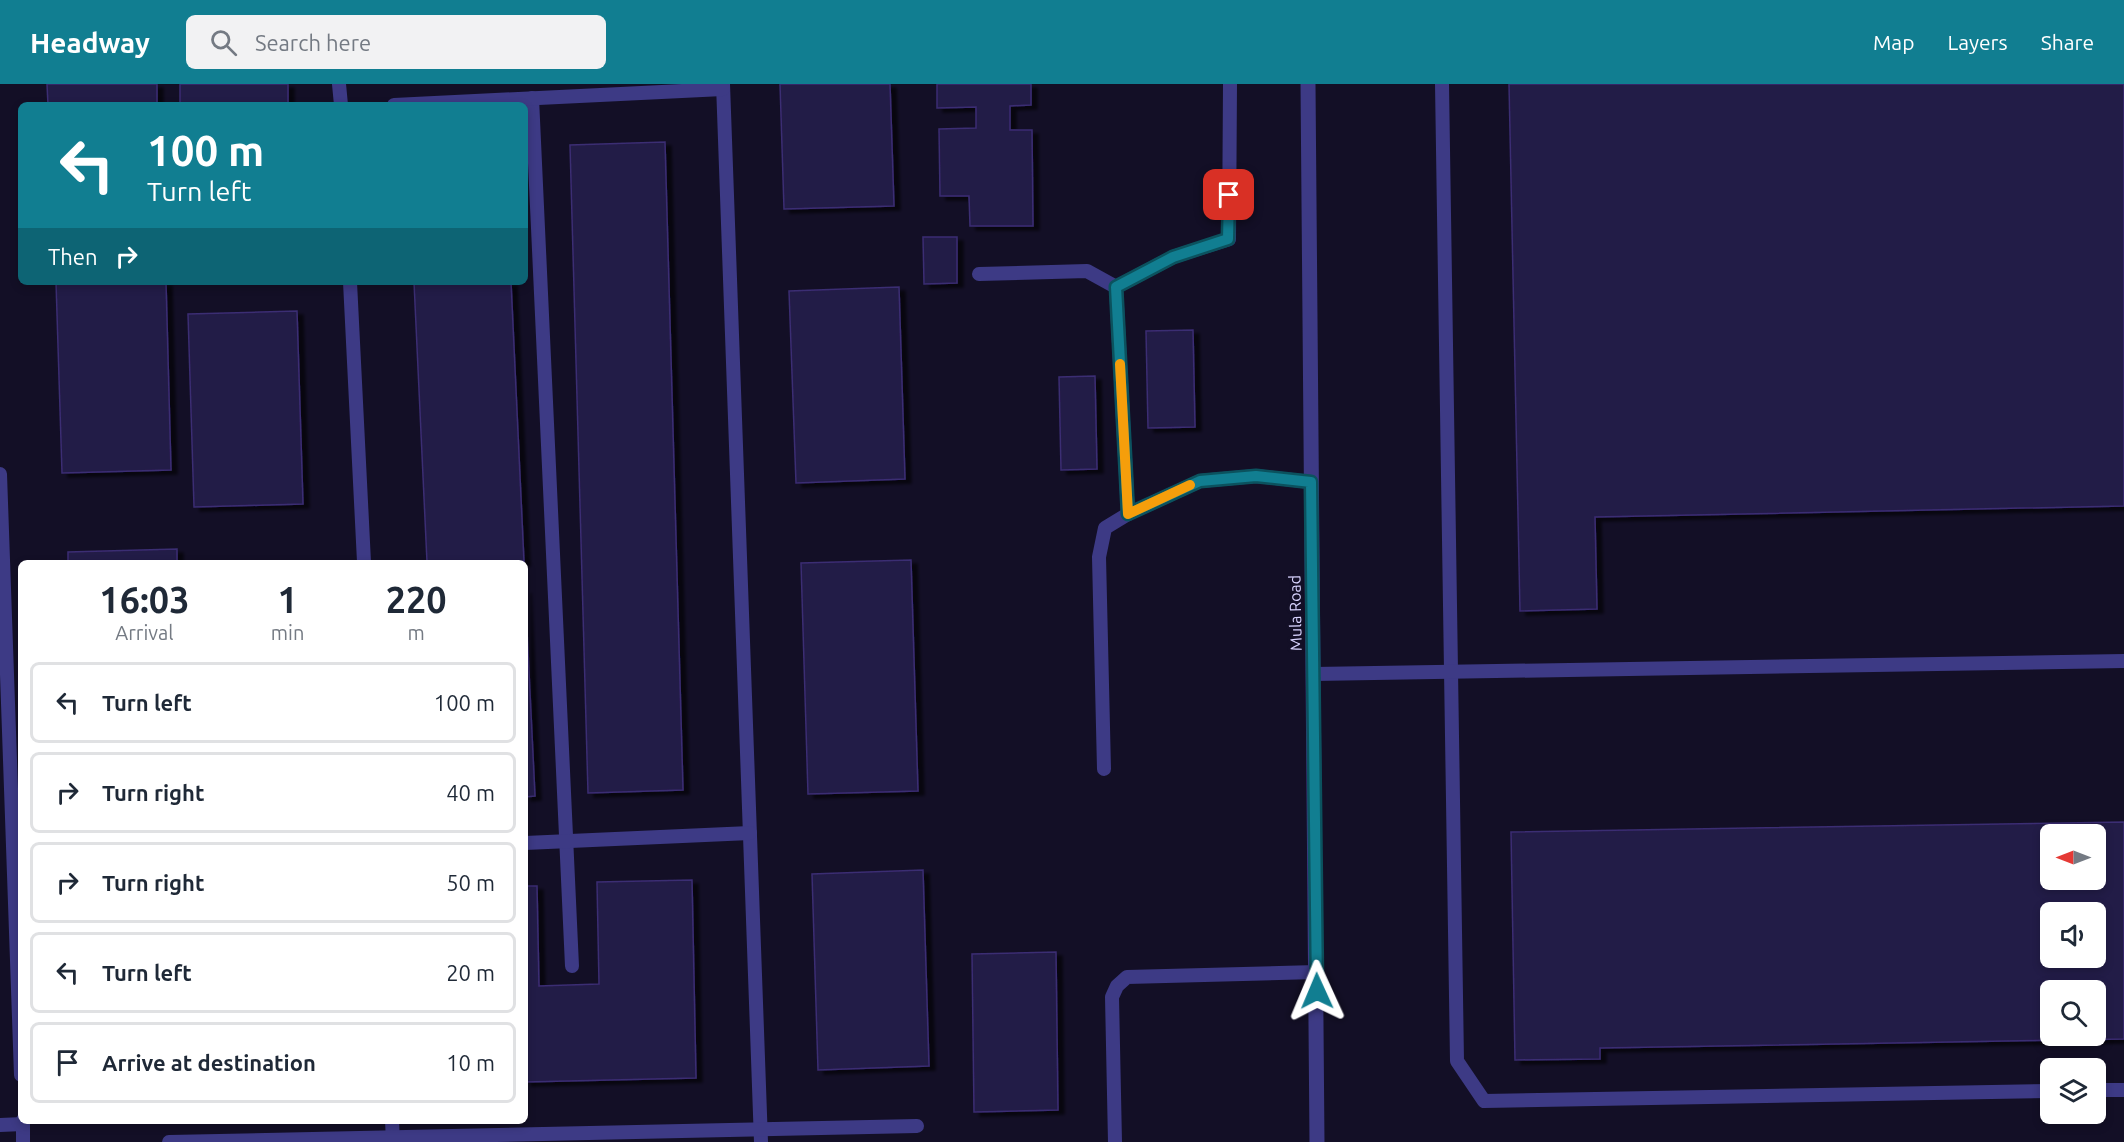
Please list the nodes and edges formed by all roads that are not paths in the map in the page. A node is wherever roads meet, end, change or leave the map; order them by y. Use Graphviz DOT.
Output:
graph roads {
  1 [pos="339,84"];
  2 [pos="1230,84"];
  3 [pos="1308,84"];
  4 [pos="1442,84"];
  5 [pos="723,87"];
  6 [pos="532,98"];
  7 [pos="340,102"];
  8 [pos="453,102"];
  9 [pos="979,274"];
  10 [pos="350,285"];
  11 [pos="1116,287"];
  12 [pos="0,474"];
  13 [pos="1311,482"];
  14 [pos="1128,514"];
  15 [pos="364,560"];
  16 [pos="2124,661"];
  17 [pos="1451,672"];
  18 [pos="1314,674"];
  19 [pos="1104,769"];
  20 [pos="6,829"];
  21 [pos="750,832"];
  22 [pos="566,841"];
  23 [pos="528,843"];
  24 [pos="572,966"];
  25 [pos="1316,972"];
  26 [pos="18,1026"];
  27 [pos="2106,1090"];
  28 [pos="2124,1090"];
  29 [pos="2040,1091"];
  30 [pos="18,1123"];
  31 [pos="23,1124"];
  32 [pos="392,1124"];
  33 [pos="0,1125"];
  34 [pos="917,1126"];
  35 [pos="761,1136"];
  36 [pos="393,1140"];
  37 [pos="23,1142"];
  38 [pos="169,1142"];
  39 [pos="1115,1142"];
  40 [pos="1317,1142"];
  1 -- 7 [label="lane"];
  2 -- 11 [label="lane"];
  3 -- 13 [label="street, Mula Road"];
  4 -- 17 [label="lane"];
  5 -- 6 [label="lane"];
  5 -- 21 [label="lane"];
  6 -- 8 [label="lane"];
  6 -- 22 [label="lane"];
  9 -- 11 [label="lane"];
  10 -- 15 [label="lane"];
  11 -- 14 [label="lane"];
  12 -- 20 [label="lane"];
  13 -- 14 [label="lane"];
  13 -- 18 [label="street, Mula Road"];
  14 -- 19 [label="lane"];
  16 -- 17 [label="lane"];
  17 -- 18 [label="lane"];
  17 -- 29 [label="lane"];
  18 -- 25 [label="street, Mula Road"];
  20 -- 26 [label="lane"];
  21 -- 22 [label="lane"];
  21 -- 35 [label="lane"];
  22 -- 23 [label="lane"];
  22 -- 24 [label="lane"];
  25 -- 39 [label="lane"];
  25 -- 40 [label="street, Mula Road"];
  27 -- 28 [label="lane"];
  30 -- 33 [label="lane"];
  31 -- 37 [label="lane"];
  32 -- 36 [label="lane"];
  34 -- 35 [label="lane"];
  35 -- 36 [label="lane"];
  36 -- 38 [label="lane"];
}
